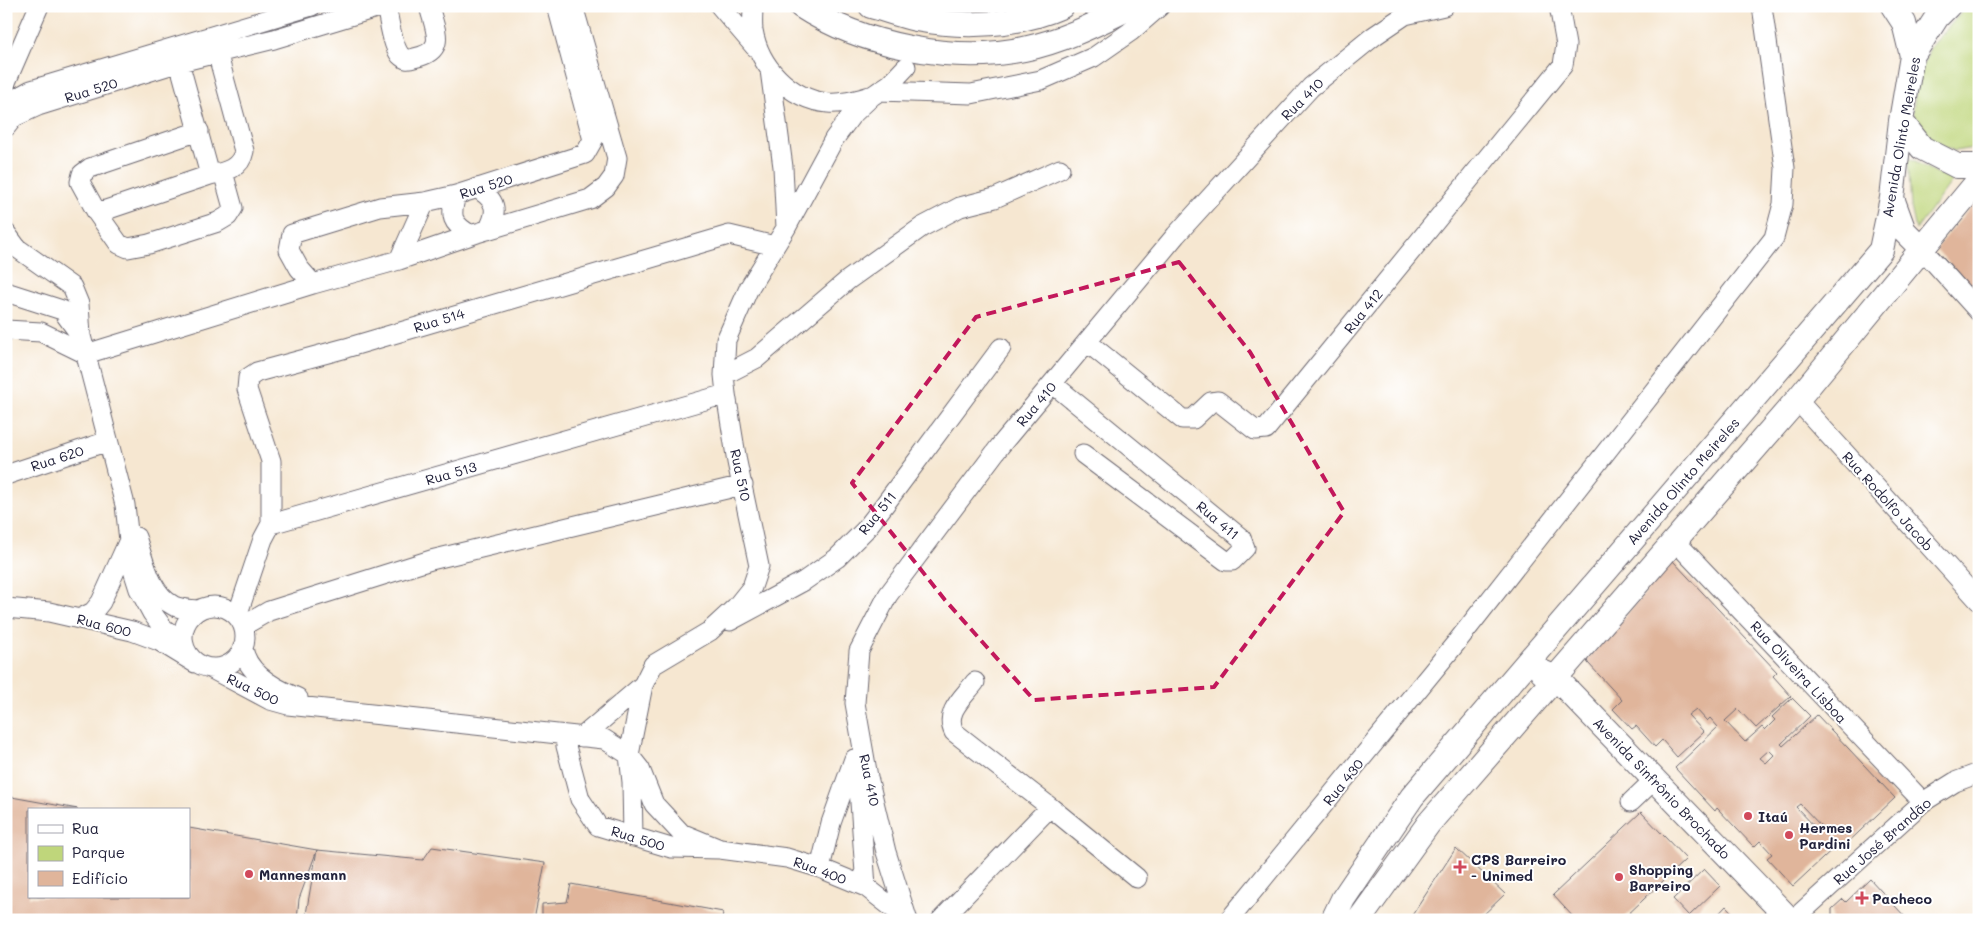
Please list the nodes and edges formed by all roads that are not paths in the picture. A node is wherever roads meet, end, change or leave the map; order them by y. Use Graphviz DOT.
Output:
graph roads {
  1 [pos="39,6"];
  2 [pos="312,6"];
  3 [pos="384,6"];
  4 [pos="429,6"];
  5 [pos="557,6"];
  6 [pos="573,6"];
  7 [pos="720,6"];
  8 [pos="753,6"];
  9 [pos="801,6"];
  10 [pos="871,6"];
  11 [pos="1062,6"];
  12 [pos="1133,6"];
  13 [pos="1160,6"];
  14 [pos="1444,6"];
  15 [pos="1559,6"];
  16 [pos="1762,6"];
  17 [pos="1892,6"];
  18 [pos="1948,6"];
  19 [pos="215,44"];
  20 [pos="577,46"];
  21 [pos="758,50"];
  22 [pos="177,55"];
  23 [pos="1912,56"];
  24 [pos="582,67"];
  25 [pos="906,67"];
  26 [pos="770,70"];
  27 [pos="6,82"];
  28 [pos="875,93"];
  29 [pos="6,104"];
  30 [pos="1901,121"];
  31 [pos="6,127"];
  32 [pos="199,131"];
  33 [pos="1979,166"];
  34 [pos="1060,169"];
  35 [pos="216,174"];
  36 [pos="1979,180"];
  37 [pos="476,188"];
  38 [pos="456,195"];
  39 [pos="1892,198"];
  40 [pos="425,202"];
  41 [pos="97,213"];
  42 [pos="786,228"];
  43 [pos="479,232"];
  44 [pos="6,233"];
  45 [pos="775,246"];
  46 [pos="1922,249"];
  47 [pos="399,260"];
  48 [pos="313,284"];
  49 [pos="6,292"];
  50 [pos="1979,312"];
  51 [pos="6,330"];
  52 [pos="1087,342"];
  53 [pos="83,345"];
  54 [pos="1001,348"];
  55 [pos="724,375"];
  56 [pos="1053,384"];
  57 [pos="726,394"];
  58 [pos="1797,400"];
  59 [pos="108,442"];
  60 [pos="1083,454"];
  61 [pos="6,475"];
  62 [pos="743,485"];
  63 [pos="125,505"];
  64 [pos="271,524"];
  65 [pos="130,538"];
  66 [pos="1675,541"];
  67 [pos="1979,601"];
  68 [pos="6,608"];
  69 [pos="197,610"];
  70 [pos="79,619"];
  71 [pos="240,621"];
  72 [pos="710,631"];
  73 [pos="182,641"];
  74 [pos="244,647"];
  75 [pos="1527,664"];
  76 [pos="203,666"];
  77 [pos="1556,678"];
  78 [pos="975,682"];
  79 [pos="642,685"];
  80 [pos="855,703"];
  81 [pos="327,709"];
  82 [pos="574,736"];
  83 [pos="856,753"];
  84 [pos="629,755"];
  85 [pos="1979,773"];
  86 [pos="1654,780"];
  87 [pos="1631,802"];
  88 [pos="1923,802"];
  89 [pos="1050,806"];
  90 [pos="633,837"];
  91 [pos="720,849"];
  92 [pos="820,868"];
  93 [pos="1137,878"];
  94 [pos="866,887"];
  95 [pos="907,919"];
  96 [pos="941,920"];
  97 [pos="1229,920"];
  98 [pos="1333,920"];
  99 [pos="1359,920"];
  100 [pos="1792,920"];
  1 -- 27 [label="street"];
  2 -- 19 [label="street, Rua 520"];
  3 -- 4 [label="street"];
  3 -- 19 [label="street, Rua 520"];
  5 -- 20 [label="street, Rua 520"];
  6 -- 20 [label="street, Rua 520"];
  7 -- 21 [label="street"];
  8 -- 21 [label="street"];
  9 -- 12 [label="main road"];
  10 -- 11 [label="main road"];
  13 -- 28 [label="street"];
  14 -- 52 [label="street, Rua 410"];
  15 -- 52 [label="street, Rua 412"];
  16 -- 97 [label="street, Rua 430"];
  17 -- 23 [label="main road"];
  18 -- 23 [label="main road, Avenida Olinto Meireles"];
  19 -- 22 [label="street, Rua 520"];
  19 -- 35 [label="street"];
  20 -- 24 [label="street, Rua 520"];
  21 -- 26 [label="street"];
  22 -- 29 [label="street, Rua 520"];
  22 -- 31 [label="street, Rua 520"];
  22 -- 32 [label="street"];
  23 -- 30 [label="main road, Avenida Olinto Meireles"];
  24 -- 37 [label="street, Rua 520"];
  24 -- 43 [label="street, Rua 520"];
  25 -- 28 [label="street, Rua 510"];
  26 -- 28 [label="street"];
  26 -- 42 [label="street"];
  28 -- 42 [label="street, Rua 510"];
  30 -- 33 [label="main road"];
  30 -- 39 [label="main road, Avenida Olinto Meireles"];
  32 -- 35 [label="street"];
  32 -- 41 [label="street"];
  34 -- 55 [label="street"];
  35 -- 41 [label="street"];
  35 -- 41 [label="street"];
  36 -- 46 [label="main road"];
  37 -- 38 [label="street, Rua 520"];
  37 -- 43 [label="street"];
  38 -- 40 [label="street, Rua 520"];
  38 -- 43 [label="street"];
  39 -- 46 [label="main road"];
  39 -- 75 [label="main road, Avenida Olinto Meireles"];
  40 -- 47 [label="street"];
  40 -- 48 [label="street, Rua 520"];
  42 -- 45 [label="street, Rua 510"];
  43 -- 47 [label="street, Rua 520"];
  44 -- 53 [label="street"];
  45 -- 55 [label="street, Rua 510"];
  45 -- 64 [label="street, Rua 514"];
  46 -- 50 [label="street"];
  46 -- 58 [label="main road"];
  47 -- 48 [label="street, Rua 520"];
  48 -- 53 [label="street, Rua 520"];
  49 -- 53 [label="street"];
  51 -- 53 [label="street"];
  52 -- 56 [label="street, Rua 410"];
  53 -- 59 [label="street"];
  54 -- 72 [label="street, Rua 511"];
  55 -- 57 [label="street, Rua 510"];
  56 -- 60 [label="street, Rua 411"];
  56 -- 80 [label="street, Rua 410"];
  57 -- 62 [label="street, Rua 510"];
  57 -- 64 [label="street, Rua 513"];
  58 -- 66 [label="main road"];
  58 -- 67 [label="street, Rua Rodolfo Jacob"];
  59 -- 61 [label="street, Rua 620"];
  59 -- 63 [label="street"];
  62 -- 71 [label="street"];
  62 -- 72 [label="street, Rua 510"];
  63 -- 65 [label="street"];
  63 -- 69 [label="street"];
  64 -- 71 [label="street"];
  65 -- 70 [label="street"];
  65 -- 73 [label="street"];
  66 -- 77 [label="main road"];
  66 -- 88 [label="street, Rua Oliveira Lisboa"];
  68 -- 70 [label="street, Rua 600"];
  69 -- 71 [label="street"];
  69 -- 73 [label="street"];
  70 -- 76 [label="street, Rua 600"];
  71 -- 74 [label="street"];
  72 -- 79 [label="street, Rua 510"];
  73 -- 76 [label="street"];
  74 -- 76 [label="street"];
  74 -- 81 [label="street"];
  75 -- 77 [label="main road, Avenida Sinfrônio Brochado"];
  75 -- 98 [label="main road, Avenida Olinto Meireles"];
  76 -- 81 [label="street, Rua 500"];
  77 -- 86 [label="main road, Avenida Sinfrônio Brochado"];
  77 -- 99 [label="main road"];
  78 -- 89 [label="street"];
  79 -- 82 [label="street, Rua 510"];
  79 -- 84 [label="street, Rua 510"];
  80 -- 83 [label="street"];
  80 -- 95 [label="street, Rua 410"];
  81 -- 82 [label="street, Rua 500"];
  82 -- 84 [label="street, Rua 500"];
  82 -- 90 [label="street, Rua 500"];
  83 -- 92 [label="street"];
  83 -- 94 [label="street"];
  84 -- 90 [label="street, Rua 510"];
  84 -- 91 [label="street, Rua 500"];
  85 -- 88 [label="street, Rua José Brandão"];
  86 -- 87 [label="street"];
  86 -- 100 [label="main road, Avenida Sinfrônio Brochado"];
  88 -- 100 [label="street, Rua José Brandão"];
  89 -- 93 [label="street"];
  89 -- 96 [label="street"];
  90 -- 91 [label="street, Rua 500"];
  91 -- 92 [label="street, Rua 400"];
  92 -- 94 [label="street, Rua 400"];
  94 -- 95 [label="street, Rua 400"];
}
